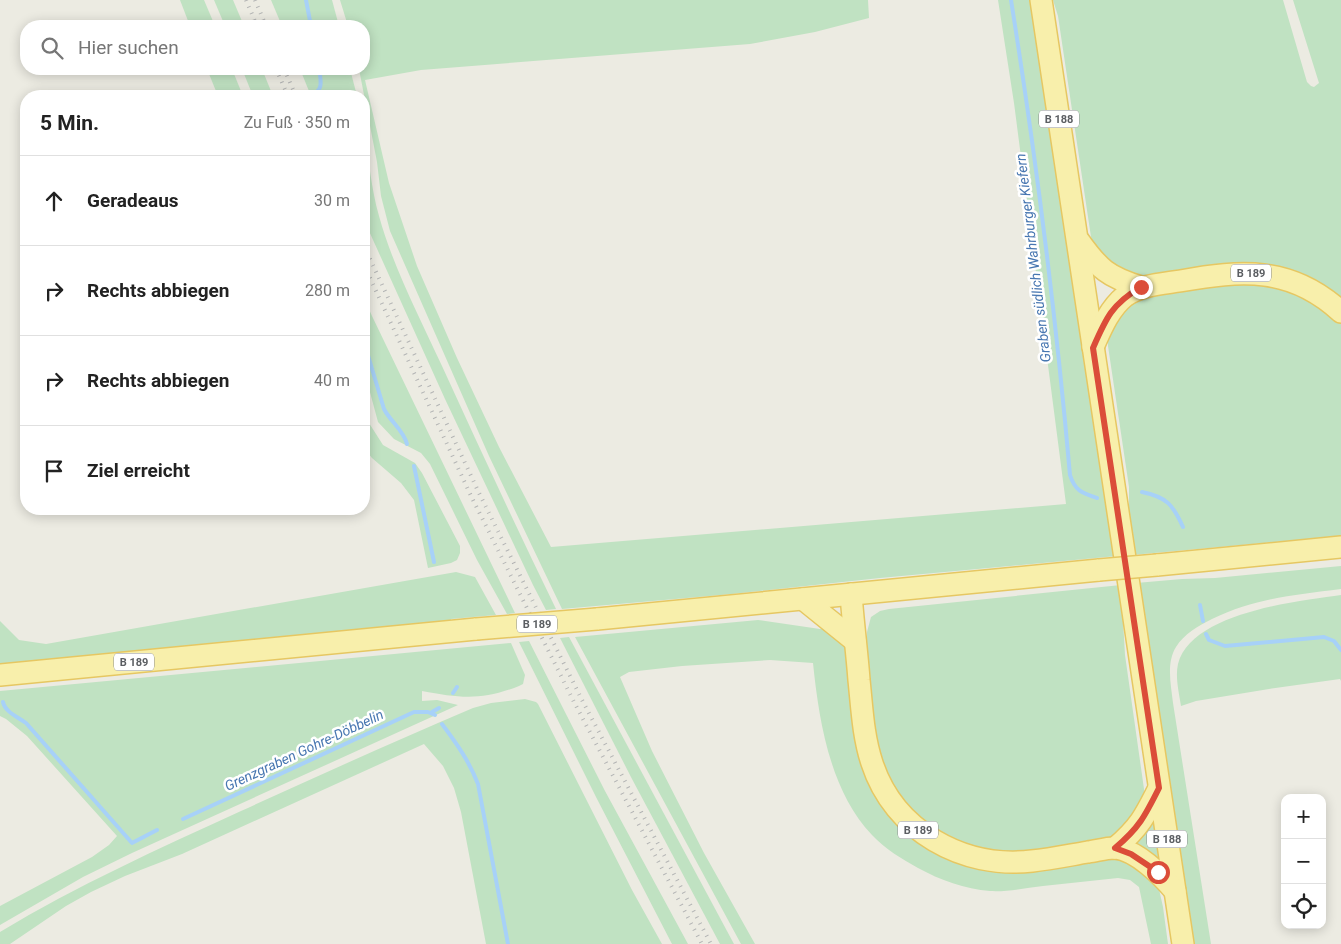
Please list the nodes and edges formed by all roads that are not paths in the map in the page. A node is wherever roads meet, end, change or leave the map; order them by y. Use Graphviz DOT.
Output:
graph roads {
  1 [pos="1041,0"];
  2 [pos="1077,239"];
  3 [pos="1141,287"];
  4 [pos="1341,312"];
  5 [pos="1093,348"];
  6 [pos="1341,547"];
  7 [pos="851,594"];
  8 [pos="803,598"];
  9 [pos="855,641"];
  10 [pos="0,675"];
  11 [pos="1159,788"];
  12 [pos="1115,848"];
  13 [pos="1175,891"];
  14 [pos="1183,944"];
  1 -- 2 [label="main road, B 188"];
  2 -- 3 [label="main road, B 189"];
  2 -- 5 [label="main road"];
  3 -- 4 [label="main road, B 189"];
  3 -- 5 [label="main road, B 189"];
  5 -- 11 [label="main road, B 188"];
  6 -- 7 [label="main road, B 189, bridge"];
  7 -- 8 [label="main road, B 189"];
  7 -- 9 [label="main road, B 189"];
  8 -- 9 [label="main road"];
  8 -- 10 [label="main road, B 189, bridge"];
  9 -- 12 [label="main road, B 189"];
  11 -- 12 [label="main road"];
  11 -- 13 [label="main road, B 188"];
  12 -- 13 [label="main road"];
  13 -- 14 [label="main road, B 188"];
}
